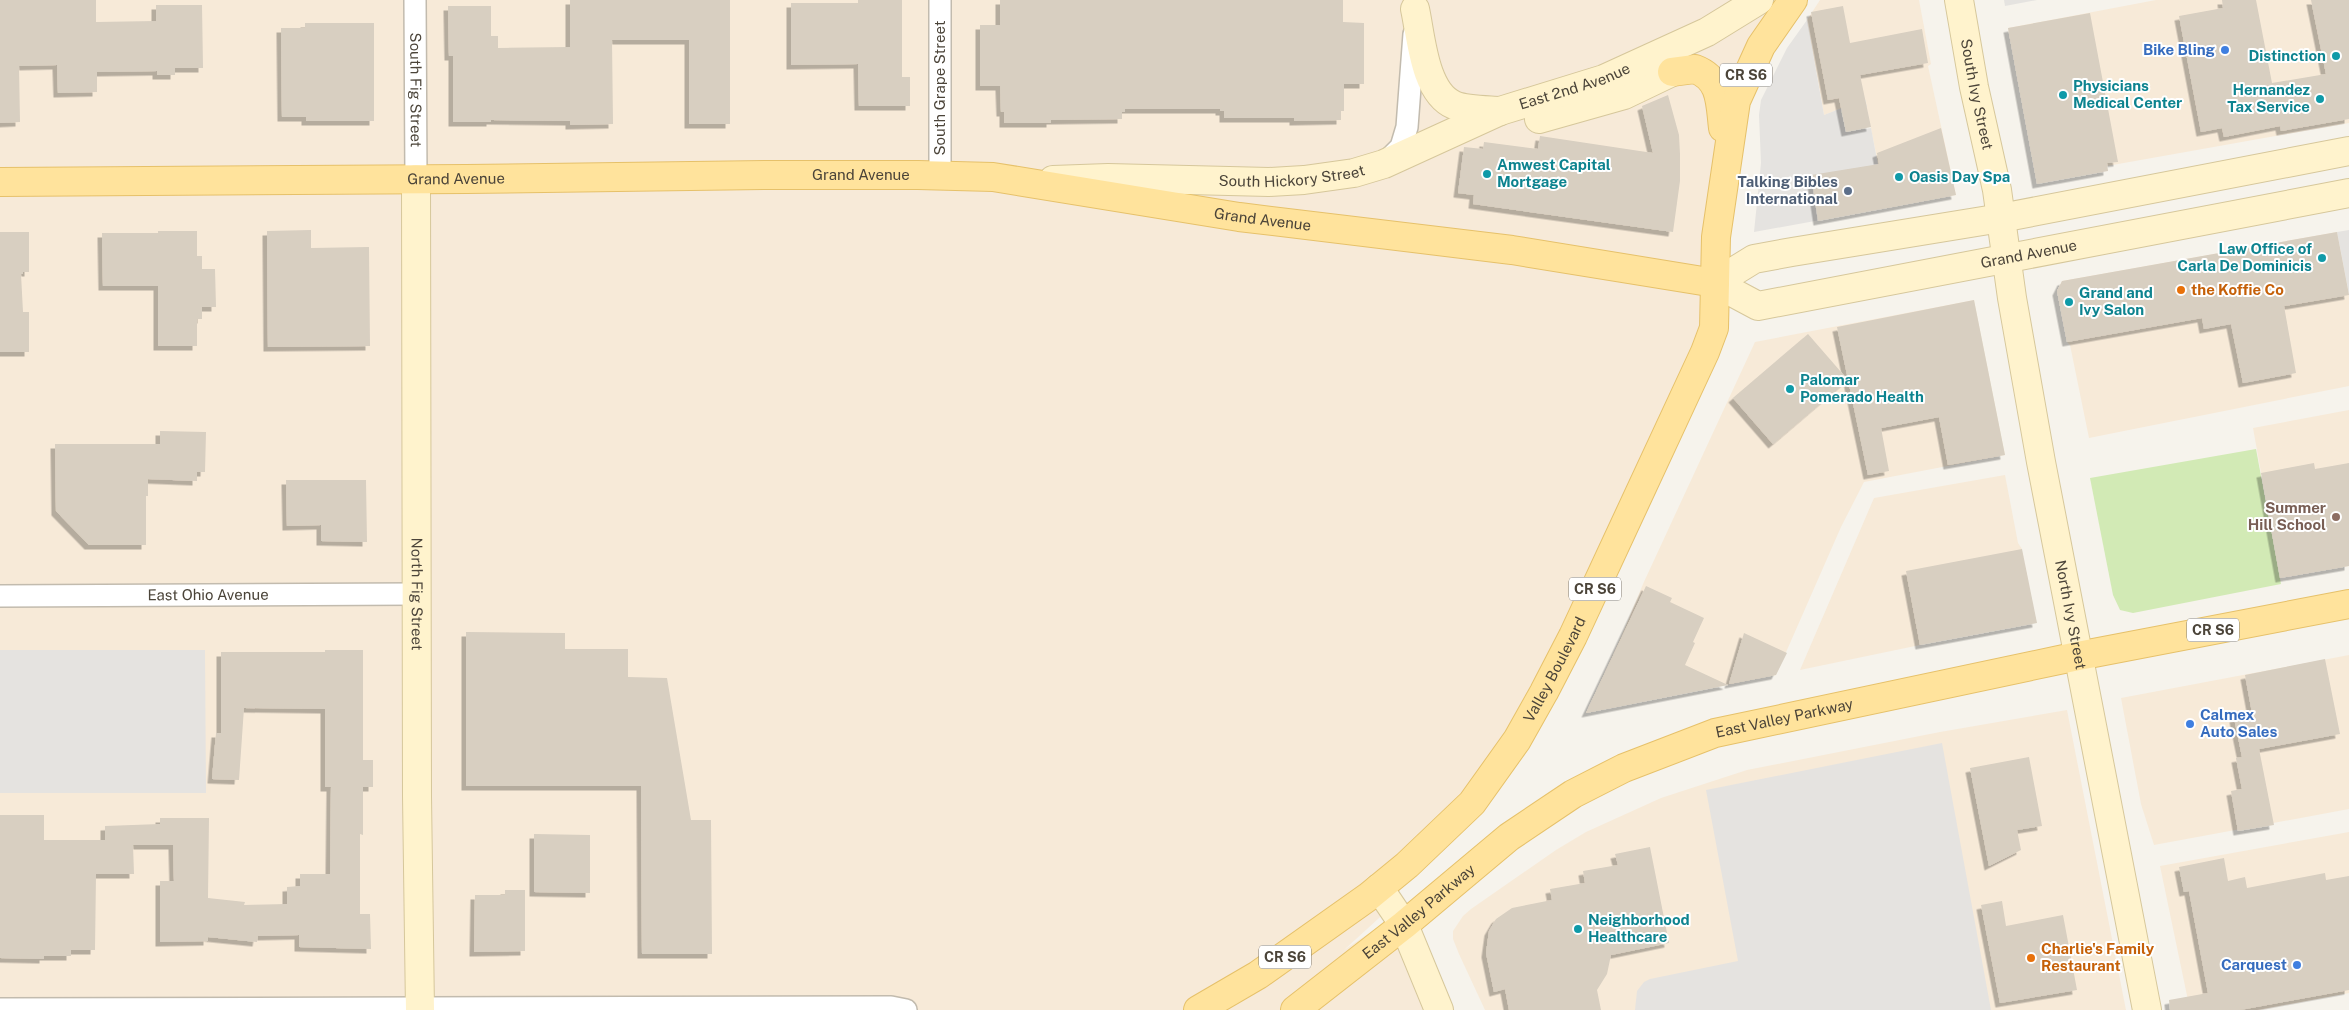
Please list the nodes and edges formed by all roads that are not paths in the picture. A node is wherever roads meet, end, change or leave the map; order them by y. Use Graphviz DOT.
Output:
graph roads {
  1 [pos="415,0"];
  2 [pos="940,0"];
  3 [pos="1759,0"];
  4 [pos="1793,0"];
  5 [pos="1959,0"];
  6 [pos="1415,4"];
  7 [pos="1500,111"];
  8 [pos="1539,118"];
  9 [pos="2349,152"];
  10 [pos="1726,162"];
  11 [pos="1384,164"];
  12 [pos="940,175"];
  13 [pos="416,179"];
  14 [pos="0,182"];
  15 [pos="1026,182"];
  16 [pos="2349,194"];
  17 [pos="2001,218"];
  18 [pos="2007,260"];
  19 [pos="1715,283"];
  20 [pos="416,594"];
  21 [pos="0,596"];
  22 [pos="2349,604"];
  23 [pos="2078,656"];
  24 [pos="1379,888"];
  25 [pos="1404,925"];
  26 [pos="0,1009"];
  27 [pos="420,1009"];
  28 [pos="906,1010"];
  29 [pos="1198,1010"];
  30 [pos="1295,1010"];
  31 [pos="1439,1010"];
  32 [pos="2147,1010"];
  1 -- 13 [label="street, South Fig Street"];
  2 -- 12 [label="street, South Grape Street"];
  3 -- 7 [label="main road, East 2nd Avenue"];
  4 -- 10 [label="main road, CR S6"];
  5 -- 17 [label="main road, South Ivy Street"];
  6 -- 7 [label="main road"];
  6 -- 11 [label="street, South Hickory Street"];
  7 -- 11 [label="main road, East 2nd Avenue"];
  8 -- 10 [label="main road, East 2nd Avenue"];
  9 -- 17 [label="main road"];
  10 -- 19 [label="main road, CR S6"];
  11 -- 15 [label="main road, South Hickory Street"];
  12 -- 13 [label="main road, Grand Avenue"];
  12 -- 15 [label="main road, Grand Avenue"];
  13 -- 14 [label="main road, Grand Avenue"];
  13 -- 20 [label="main road, North Fig Street"];
  15 -- 19 [label="main road, Grand Avenue"];
  16 -- 18 [label="main road, Grand Avenue"];
  17 -- 18 [label="main road, North Ivy Street"];
  17 -- 19 [label="main road"];
  18 -- 19 [label="main road, Grand Avenue"];
  18 -- 23 [label="main road, North Ivy Street"];
  19 -- 24 [label="main road, Valley Boulevard / CR S6"];
  20 -- 21 [label="street, East Ohio Avenue"];
  20 -- 27 [label="main road, North Fig Street"];
  22 -- 23 [label="main road, East Valley Parkway / CR S6"];
  23 -- 25 [label="main road, East Valley Parkway / CR S6"];
  23 -- 32 [label="main road, North Ivy Street"];
  24 -- 25 [label="main road"];
  24 -- 29 [label="main road, CR S6"];
  25 -- 30 [label="main road, East Valley Parkway / CR S6"];
  25 -- 31 [label="main road"];
  26 -- 27 [label="street"];
  27 -- 28 [label="street"];
}
